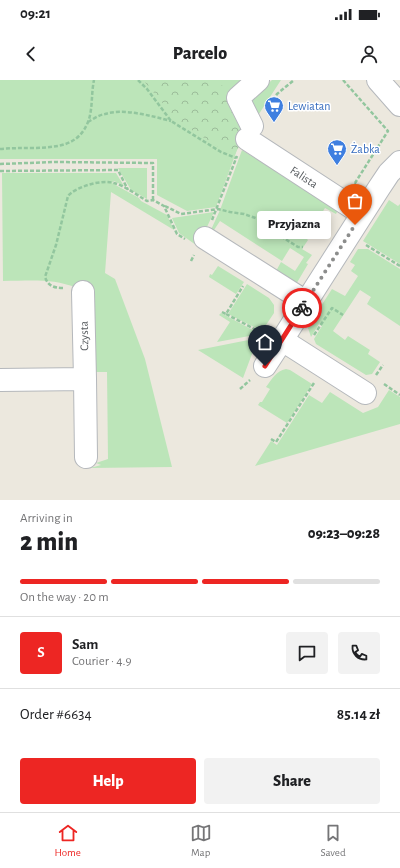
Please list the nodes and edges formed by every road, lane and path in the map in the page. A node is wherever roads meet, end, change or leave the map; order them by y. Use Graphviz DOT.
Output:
graph roads {
  1 [pos="94,80"];
  2 [pos="138,80"];
  3 [pos="258,80"];
  4 [pos="343,80"];
  5 [pos="378,80"];
  6 [pos="400,105"];
  7 [pos="171,121"];
  8 [pos="88,122"];
  9 [pos="0,149"];
  10 [pos="236,159"];
  11 [pos="400,162"];
  12 [pos="0,164"];
  13 [pos="0,171"];
  14 [pos="348,179"];
  15 [pos="129,190"];
  16 [pos="153,200"];
  17 [pos="164,206"];
  18 [pos="362,214"];
  19 [pos="349,235"];
  20 [pos="195,239"];
  21 [pos="303,248"];
  22 [pos="400,266"];
  23 [pos="83,292"];
  24 [pos="237,297"];
  25 [pos="306,302"];
  26 [pos="222,312"];
  27 [pos="226,314"];
  28 [pos="343,315"];
  29 [pos="281,341"];
  30 [pos="310,341"];
  31 [pos="383,365"];
  32 [pos="265,366"];
  33 [pos="324,367"];
  34 [pos="377,374"];
  35 [pos="85,379"];
  36 [pos="0,380"];
  37 [pos="373,388"];
  38 [pos="400,395"];
  39 [pos="271,439"];
  40 [pos="86,457"];
  1 -- 8 [label="path"];
  2 -- 7 [label="path"];
  3 -- 18 [label="street, Falista"];
  4 -- 14 [label="path"];
  5 -- 6 [label="street"];
  7 -- 8 [label="path"];
  7 -- 10 [label="path"];
  8 -- 9 [label="path"];
  11 -- 18 [label="street"];
  12 -- 16 [label="path"];
  13 -- 15 [label="path"];
  15 -- 16 [label="path"];
  15 -- 23 [label="path"];
  16 -- 17 [label="path"];
  17 -- 20 [label="path"];
  17 -- 21 [label="path"];
  18 -- 19 [label="street"];
  19 -- 22 [label="path"];
  19 -- 25 [label="street"];
  20 -- 25 [label="street"];
  23 -- 35 [label="street, Czysta"];
  24 -- 27 [label="path"];
  25 -- 29 [label="street"];
  26 -- 27 [label="path"];
  27 -- 29 [label="path"];
  28 -- 30 [label="path"];
  29 -- 32 [label="street"];
  29 -- 33 [label="street"];
  31 -- 34 [label="path"];
  33 -- 37 [label="street"];
  33 -- 39 [label="path"];
  35 -- 36 [label="street"];
  35 -- 40 [label="street, Czysta"];
  37 -- 38 [label="path"];
}
